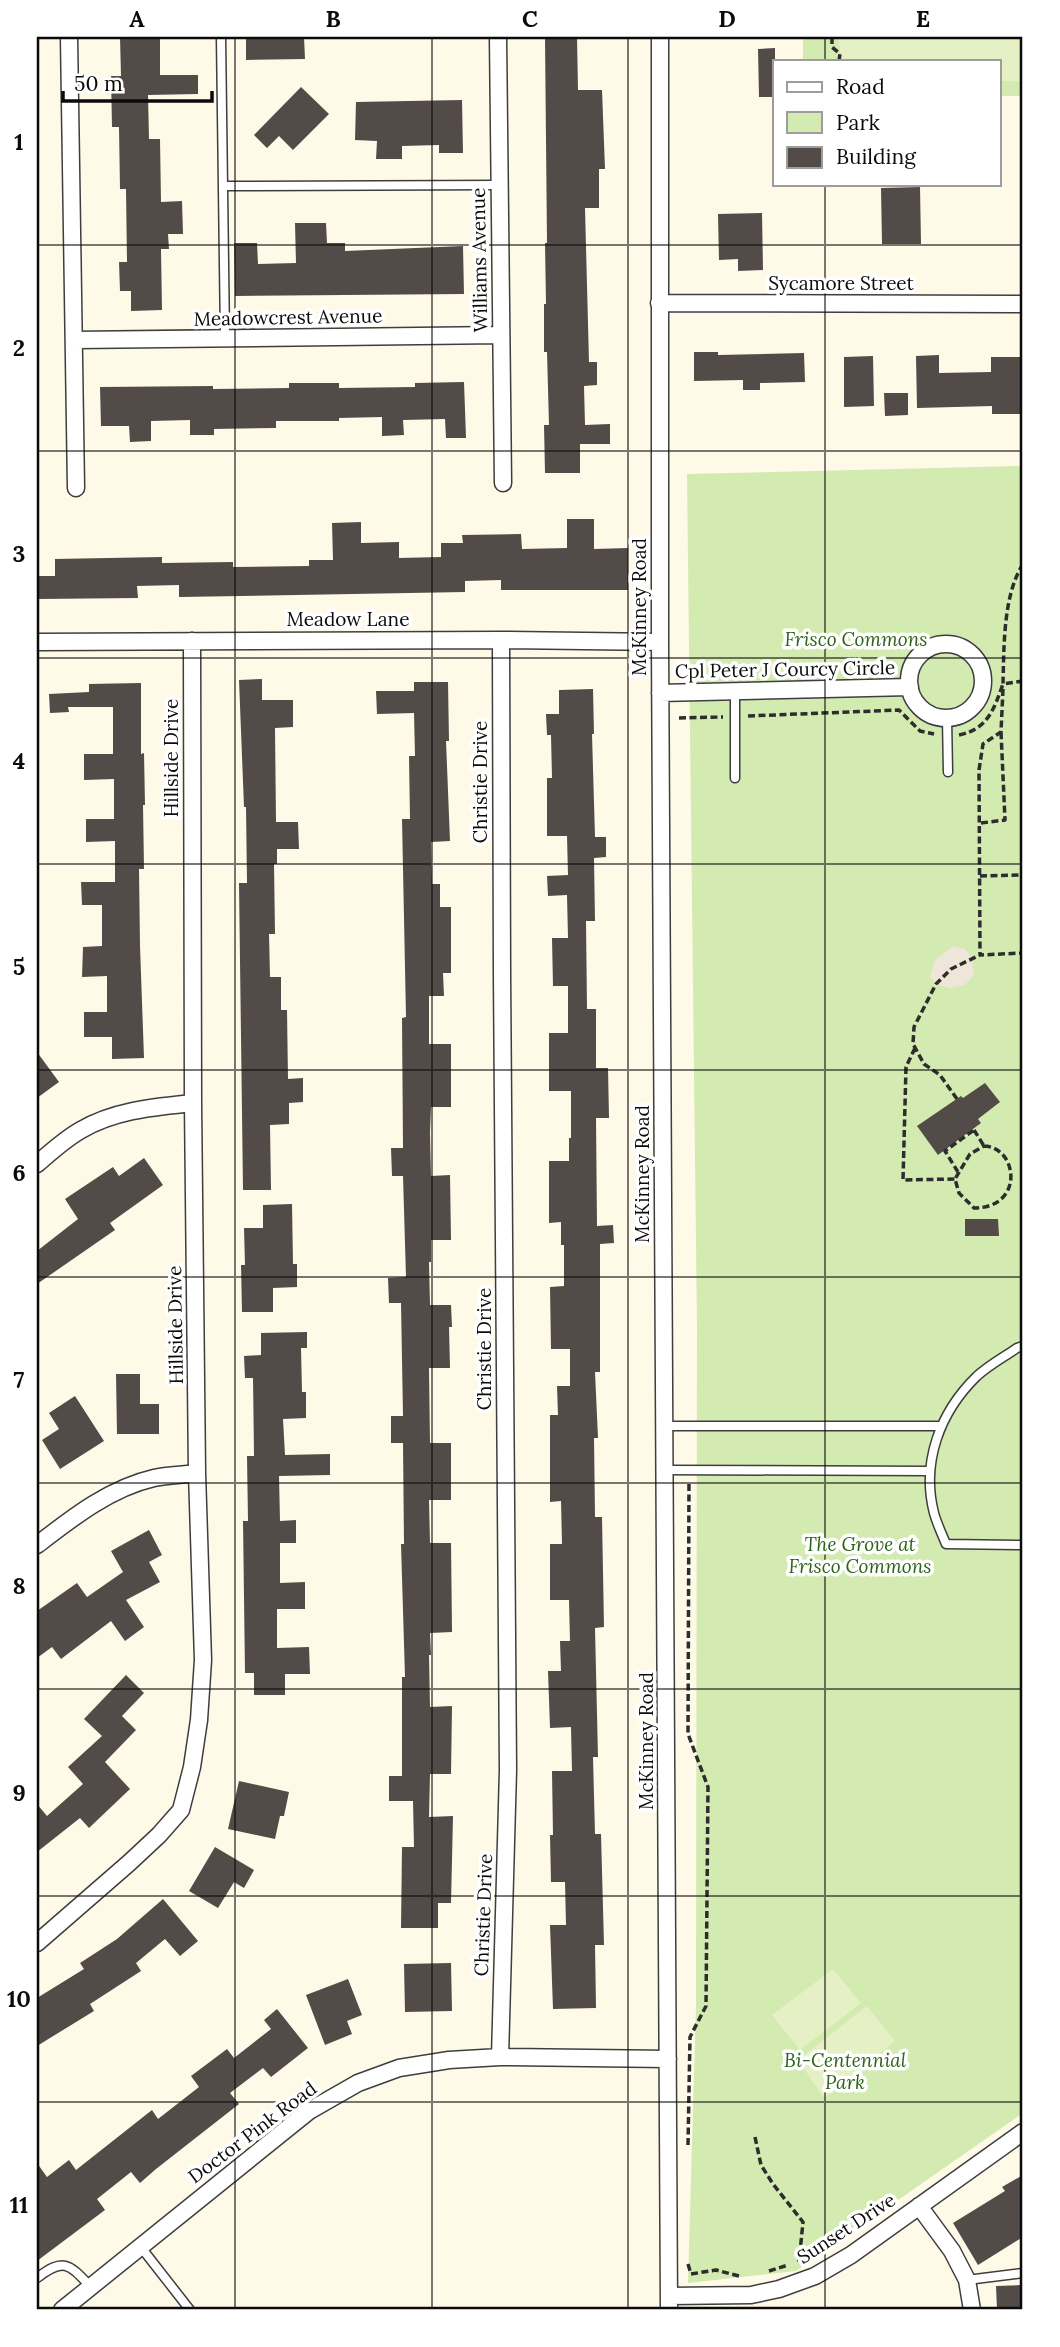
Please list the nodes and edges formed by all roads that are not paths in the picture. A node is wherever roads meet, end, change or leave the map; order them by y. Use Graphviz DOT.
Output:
graph roads {
  1 [pos="69,37"];
  2 [pos="221,37"];
  3 [pos="498,37"];
  4 [pos="660,37"];
  5 [pos="499,185"];
  6 [pos="223,186"];
  7 [pos="659,303"];
  8 [pos="1023,304"];
  9 [pos="501,335"];
  10 [pos="225,339"];
  11 [pos="75,340"];
  12 [pos="503,483"];
  13 [pos="76,488"];
  14 [pos="501,640"];
  15 [pos="192,641"];
  16 [pos="37,642"];
  17 [pos="660,642"];
  18 [pos="910,687"];
  19 [pos="735,691"];
  20 [pos="660,693"];
  21 [pos="947,718"];
  22 [pos="948,772"];
  23 [pos="736,778"];
  24 [pos="193,1103"];
  25 [pos="37,1164"];
  26 [pos="1023,1346"];
  27 [pos="664,1426"];
  28 [pos="940,1426"];
  29 [pos="665,1470"];
  30 [pos="929,1471"];
  31 [pos="197,1473"];
  32 [pos="37,1545"];
  33 [pos="1023,1545"];
  34 [pos="37,1943"];
  35 [pos="500,2057"];
  36 [pos="668,2059"];
  37 [pos="1023,2132"];
  38 [pos="919,2206"];
  39 [pos="140,2245"];
  40 [pos="1023,2273"];
  41 [pos="37,2278"];
  42 [pos="967,2280"];
  43 [pos="91,2287"];
  44 [pos="669,2303"];
  45 [pos="62,2310"];
  46 [pos="190,2310"];
  47 [pos="972,2310"];
  1 -- 11 [label="street"];
  2 -- 6 [label="lane"];
  3 -- 5 [label="street, Williams Avenue"];
  4 -- 7 [label="street, McKinney Road"];
  5 -- 6 [label="lane"];
  5 -- 9 [label="street, Williams Avenue"];
  6 -- 10 [label="lane"];
  7 -- 8 [label="street, Sycamore Street"];
  7 -- 17 [label="street, McKinney Road"];
  9 -- 10 [label="street, Meadowcrest Avenue"];
  9 -- 12 [label="street, Williams Avenue"];
  10 -- 11 [label="street, Meadowcrest Avenue"];
  11 -- 13 [label="street"];
  14 -- 15 [label="street, Meadow Lane"];
  14 -- 17 [label="street, Meadow Lane"];
  14 -- 35 [label="street, Christie Drive"];
  15 -- 16 [label="street, Meadow Lane"];
  15 -- 24 [label="street, Hillside Drive"];
  17 -- 20 [label="street, McKinney Road"];
  18 -- 19 [label="street, Cpl Peter J Courcy Circle"];
  18 -- 21 [label="street, Cpl Peter J Courcy Circle"];
  18 -- 21 [label="street, Cpl Peter J Courcy Circle"];
  19 -- 20 [label="street, Cpl Peter J Courcy Circle"];
  19 -- 23 [label="lane"];
  20 -- 27 [label="street, McKinney Road"];
  21 -- 22 [label="lane"];
  24 -- 25 [label="street"];
  24 -- 31 [label="street, Hillside Drive"];
  26 -- 28 [label="lane"];
  27 -- 28 [label="lane"];
  27 -- 29 [label="street, McKinney Road"];
  28 -- 30 [label="lane"];
  29 -- 30 [label="lane"];
  29 -- 36 [label="street, McKinney Road"];
  30 -- 33 [label="lane"];
  31 -- 32 [label="street"];
  31 -- 34 [label="street, Hillside Drive"];
  35 -- 36 [label="street, Doctor Pink Road"];
  35 -- 39 [label="street, Doctor Pink Road"];
  36 -- 44 [label="street, McKinney Road"];
  37 -- 38 [label="street, Sunset Drive"];
  38 -- 42 [label="street"];
  38 -- 44 [label="street, Sunset Drive"];
  39 -- 43 [label="street, Doctor Pink Road"];
  39 -- 46 [label="lane"];
  40 -- 42 [label="lane"];
  41 -- 43 [label="lane"];
  42 -- 47 [label="street"];
  43 -- 45 [label="street, Doctor Pink Road"];
}
